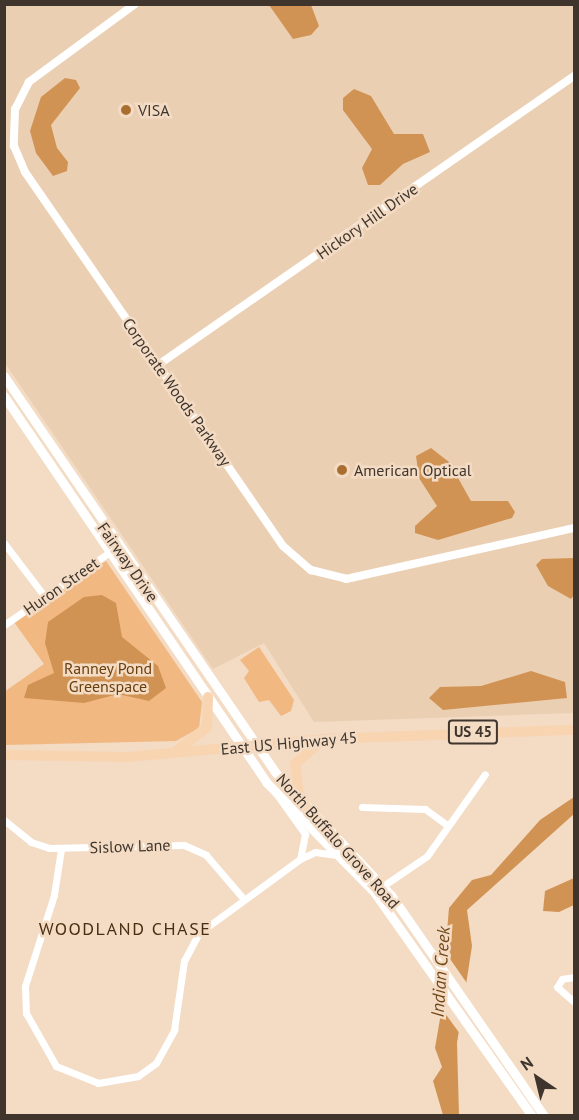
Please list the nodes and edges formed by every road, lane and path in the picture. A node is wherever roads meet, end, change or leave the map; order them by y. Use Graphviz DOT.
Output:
graph roads {
  1 [pos="135,4"];
  2 [pos="574,76"];
  3 [pos="158,365"];
  4 [pos="4,376"];
  5 [pos="4,396"];
  6 [pos="574,528"];
  7 [pos="4,543"];
  8 [pos="117,547"];
  9 [pos="109,553"];
  10 [pos="45,597"];
  11 [pos="4,625"];
  12 [pos="208,697"];
  13 [pos="574,730"];
  14 [pos="324,739"];
  15 [pos="256,745"];
  16 [pos="241,747"];
  17 [pos="174,753"];
  18 [pos="4,754"];
  19 [pos="485,774"];
  20 [pos="275,792"];
  21 [pos="362,807"];
  22 [pos="312,816"];
  23 [pos="4,820"];
  24 [pos="447,825"];
  25 [pos="61,849"];
  26 [pos="343,857"];
  27 [pos="300,859"];
  28 [pos="383,886"];
  29 [pos="374,892"];
  30 [pos="242,897"];
  31 [pos="441,974"];
  32 [pos="574,977"];
  33 [pos="574,1002"];
  34 [pos="468,1014"];
  35 [pos="532,1116"];
  36 [pos="544,1116"];
  1 -- 3 [label="street, Corporate Woods Parkway"];
  2 -- 3 [label="street, Hickory Hill Drive"];
  3 -- 6 [label="street, Corporate Woods Parkway"];
  4 -- 8 [label="main road, Fairway Drive"];
  5 -- 9 [label="main road, Fairway Drive"];
  7 -- 10 [label="street"];
  8 -- 9 [label="street, Huron Street"];
  8 -- 15 [label="main road, Fairway Drive"];
  9 -- 10 [label="street, Huron Street"];
  9 -- 12 [label="main road, Fairway Drive"];
  10 -- 11 [label="street, Huron Street"];
  12 -- 16 [label="main road, Fairway Drive"];
  12 -- 17 [label="main road"];
  13 -- 14 [label="main road, East US Highway 45 / US 45"];
  14 -- 15 [label="main road, East US Highway 45 / US 45"];
  14 -- 22 [label="main road"];
  15 -- 16 [label="main road, East US Highway 45 / US 45"];
  15 -- 22 [label="main road, North Buffalo Grove Road"];
  16 -- 17 [label="main road, East US Highway 45 / US 45"];
  16 -- 20 [label="main road, North Buffalo Grove Road"];
  17 -- 18 [label="main road, East US Highway 45 / US 45"];
  19 -- 24 [label="street"];
  20 -- 26 [label="main road, North Buffalo Grove Road"];
  20 -- 27 [label="street"];
  21 -- 24 [label="street"];
  22 -- 28 [label="main road, North Buffalo Grove Road"];
  23 -- 25 [label="street, Sislow Lane"];
  24 -- 28 [label="street"];
  25 -- 30 [label="street, Sislow Lane"];
  25 -- 30 [label="street"];
  26 -- 27 [label="street"];
  26 -- 29 [label="main road, North Buffalo Grove Road"];
  27 -- 30 [label="street"];
  28 -- 29 [label="street"];
  28 -- 31 [label="main road, North Buffalo Grove Road"];
  29 -- 31 [label="main road, North Buffalo Grove Road"];
  31 -- 34 [label="main road, North Buffalo Grove Road"];
  32 -- 33 [label="street"];
  34 -- 35 [label="main road, North Buffalo Grove Road"];
  34 -- 36 [label="main road, North Buffalo Grove Road"];
}
